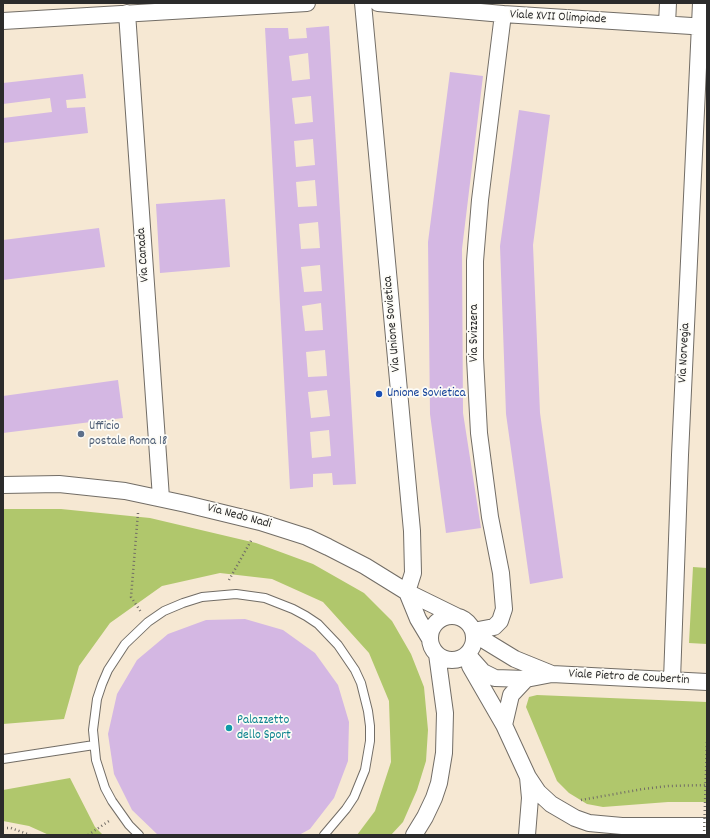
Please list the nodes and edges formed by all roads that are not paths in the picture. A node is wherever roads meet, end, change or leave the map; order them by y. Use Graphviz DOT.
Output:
graph roads {
  1 [pos="307,3"];
  2 [pos="364,3"];
  3 [pos="378,3"];
  4 [pos="668,3"];
  5 [pos="701,3"];
  6 [pos="127,13"];
  7 [pos="503,14"];
  8 [pos="3,21"];
  9 [pos="667,24"];
  10 [pos="703,27"];
  11 [pos="3,485"];
  12 [pos="162,498"];
  13 [pos="407,592"];
  14 [pos="456,616"];
  15 [pos="474,633"];
  16 [pos="430,639"];
  17 [pos="437,654"];
  18 [pos="466,655"];
  19 [pos="552,674"];
  20 [pos="526,679"];
  21 [pos="672,680"];
  22 [pos="707,682"];
  23 [pos="504,725"];
  24 [pos="94,745"];
  25 [pos="3,759"];
  26 [pos="528,777"];
  27 [pos="707,826"];
  28 [pos="599,830"];
  29 [pos="657,831"];
  30 [pos="139,835"];
  31 [pos="324,835"];
  32 [pos="414,835"];
  33 [pos="527,835"];
  1 -- 6 [label="street"];
  2 -- 13 [label="street, Via Unione Sovietica"];
  3 -- 7 [label="street, Viale XVII Olimpiade"];
  4 -- 9 [label="street"];
  5 -- 10 [label="street, Via Norvegia"];
  6 -- 8 [label="street"];
  6 -- 12 [label="street, Via Canada"];
  7 -- 9 [label="street, Viale XVII Olimpiade"];
  7 -- 15 [label="street, Via Svizzera"];
  9 -- 10 [label="street, Viale XVII Olimpiade"];
  10 -- 21 [label="street, Via Norvegia"];
  11 -- 12 [label="street, Via Nedo Nadi"];
  12 -- 13 [label="street, Via Nedo Nadi"];
  13 -- 14 [label="street, Via Nedo Nadi"];
  13 -- 16 [label="street"];
  14 -- 15 [label="street, Via Nedo Nadi"];
  14 -- 16 [label="street"];
  15 -- 18 [label="street"];
  15 -- 19 [label="street, Via Nedo Nadi"];
  16 -- 17 [label="street"];
  17 -- 18 [label="street"];
  17 -- 32 [label="street"];
  18 -- 20 [label="street"];
  18 -- 23 [label="street"];
  19 -- 20 [label="street"];
  19 -- 21 [label="street, Viale Pietro de Coubertin"];
  20 -- 23 [label="street"];
  21 -- 22 [label="street, Viale Pietro de Coubertin"];
  23 -- 26 [label="street"];
  24 -- 25 [label="lane"];
  24 -- 30 [label="lane"];
  24 -- 31 [label="lane"];
  26 -- 28 [label="street"];
  26 -- 33 [label="street"];
  27 -- 29 [label="street"];
  28 -- 29 [label="street"];
}
